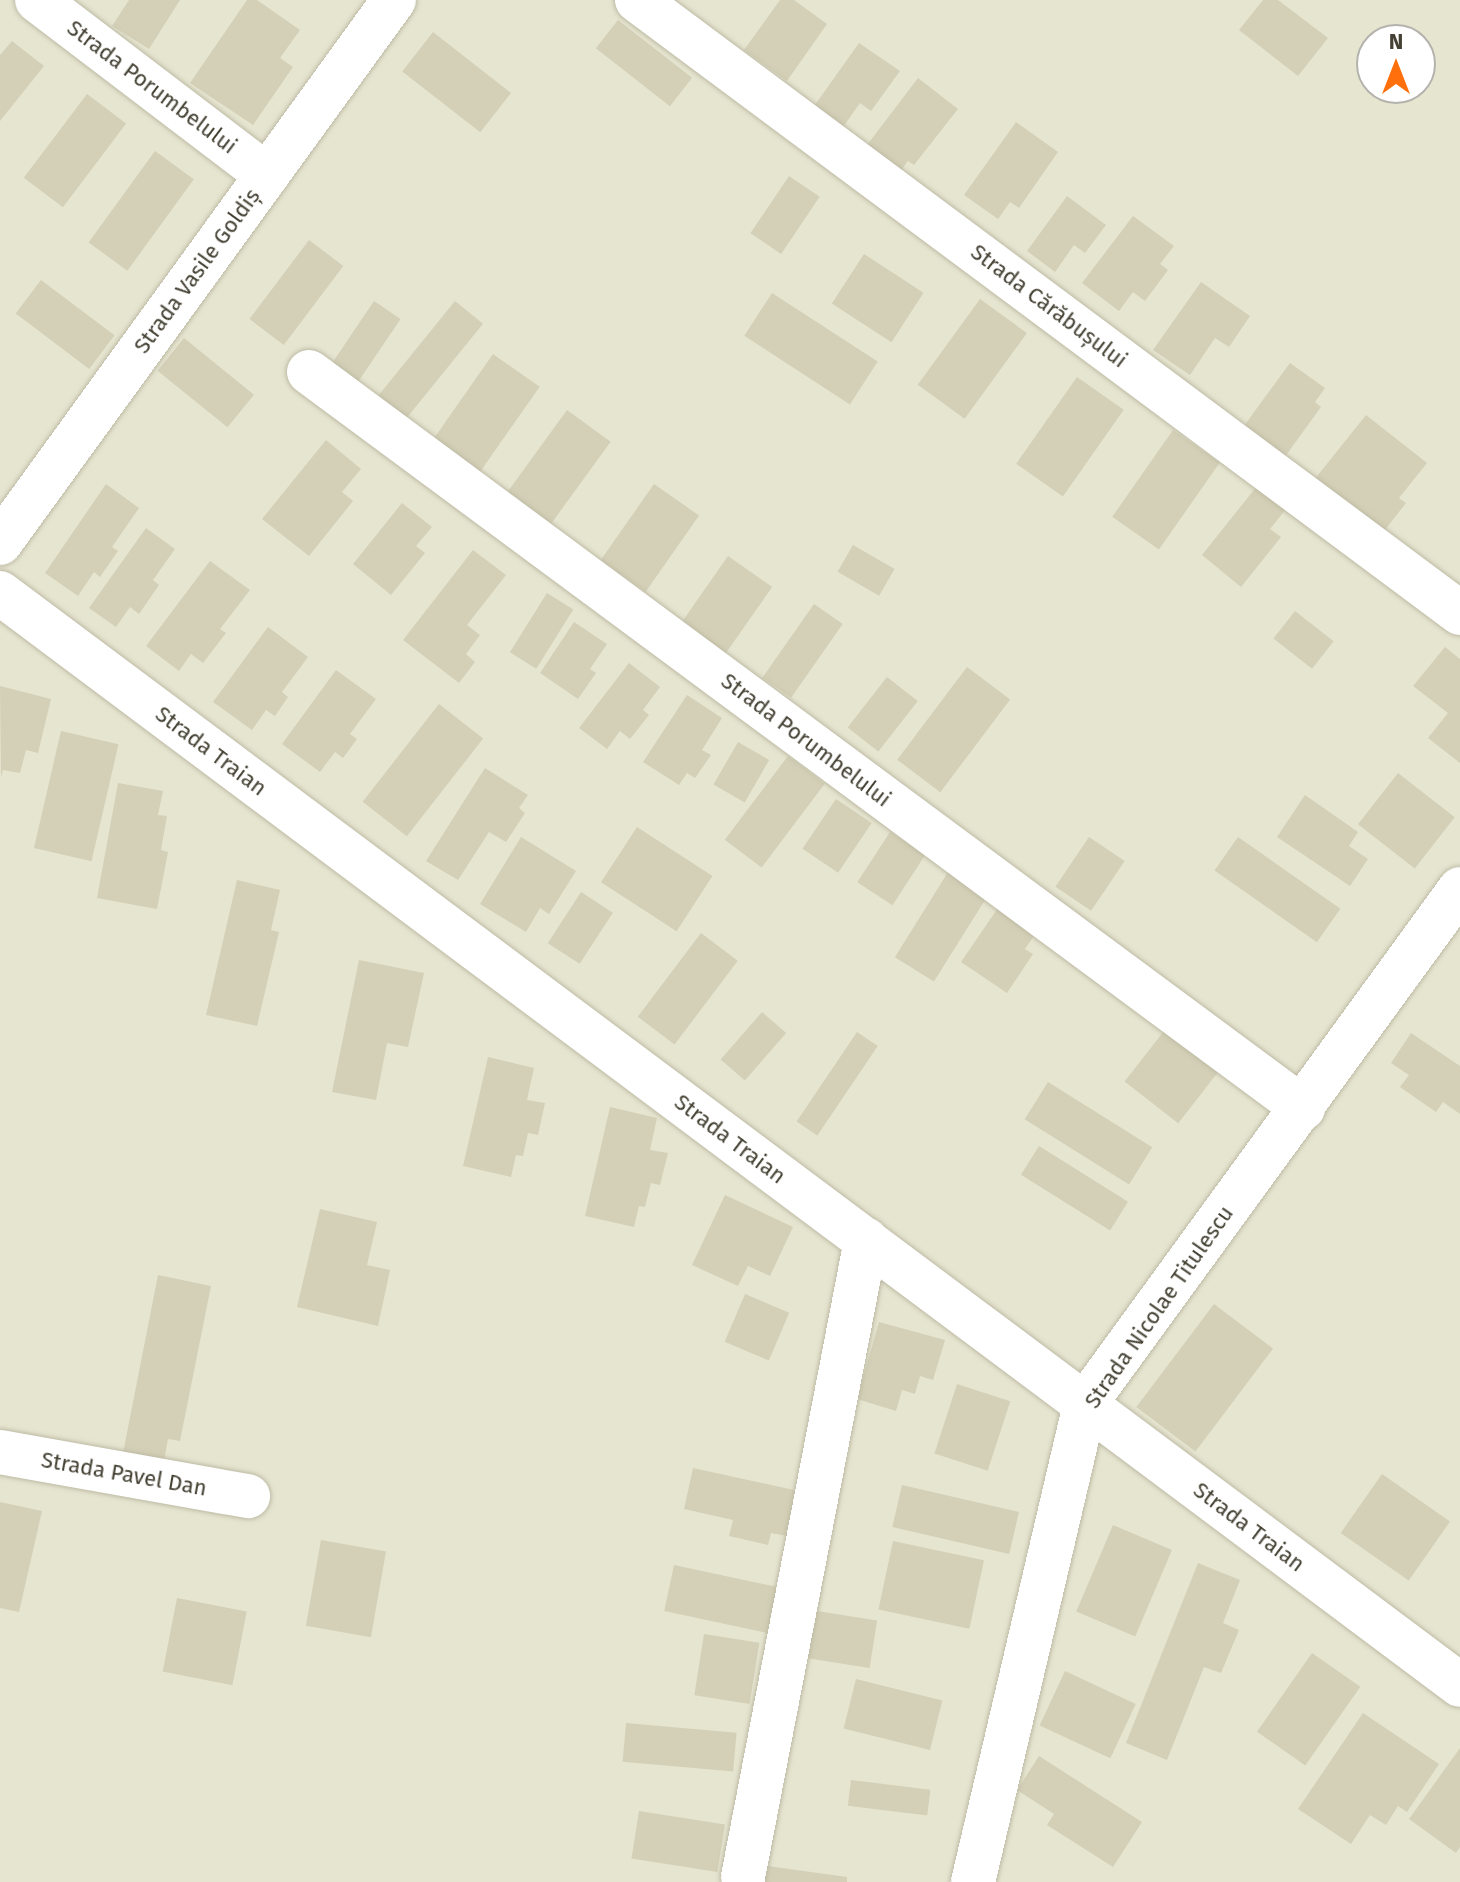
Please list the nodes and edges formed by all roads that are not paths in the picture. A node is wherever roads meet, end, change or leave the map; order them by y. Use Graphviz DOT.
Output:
graph roads {
  1 [pos="37,0"];
  2 [pos="394,0"];
  3 [pos="637,0"];
  4 [pos="267,175"];
  5 [pos="309,372"];
  6 [pos="0,543"];
  7 [pos="0,593"];
  8 [pos="1460,613"];
  9 [pos="1460,889"];
  10 [pos="1303,1108"];
  11 [pos="866,1240"];
  12 [pos="1085,1404"];
  13 [pos="0,1452"];
  14 [pos="248,1496"];
  15 [pos="1460,1685"];
  16 [pos="743,1877"];
  17 [pos="973,1882"];
  1 -- 4 [label="street, Strada Porumbelului"];
  2 -- 4 [label="street, Strada Vasile Goldiș"];
  3 -- 8 [label="street, Strada Cărăbușului"];
  4 -- 6 [label="street, Strada Vasile Goldiș"];
  5 -- 10 [label="street, Strada Porumbelului"];
  7 -- 11 [label="street, Strada Traian"];
  9 -- 10 [label="street, Strada Nicolae Titulescu"];
  10 -- 12 [label="street, Strada Nicolae Titulescu"];
  11 -- 12 [label="street, Strada Traian"];
  11 -- 16 [label="street"];
  12 -- 15 [label="street, Strada Traian"];
  12 -- 17 [label="street, Strada Nicolae Titulescu"];
  13 -- 14 [label="street, Strada Pavel Dan"];
}
